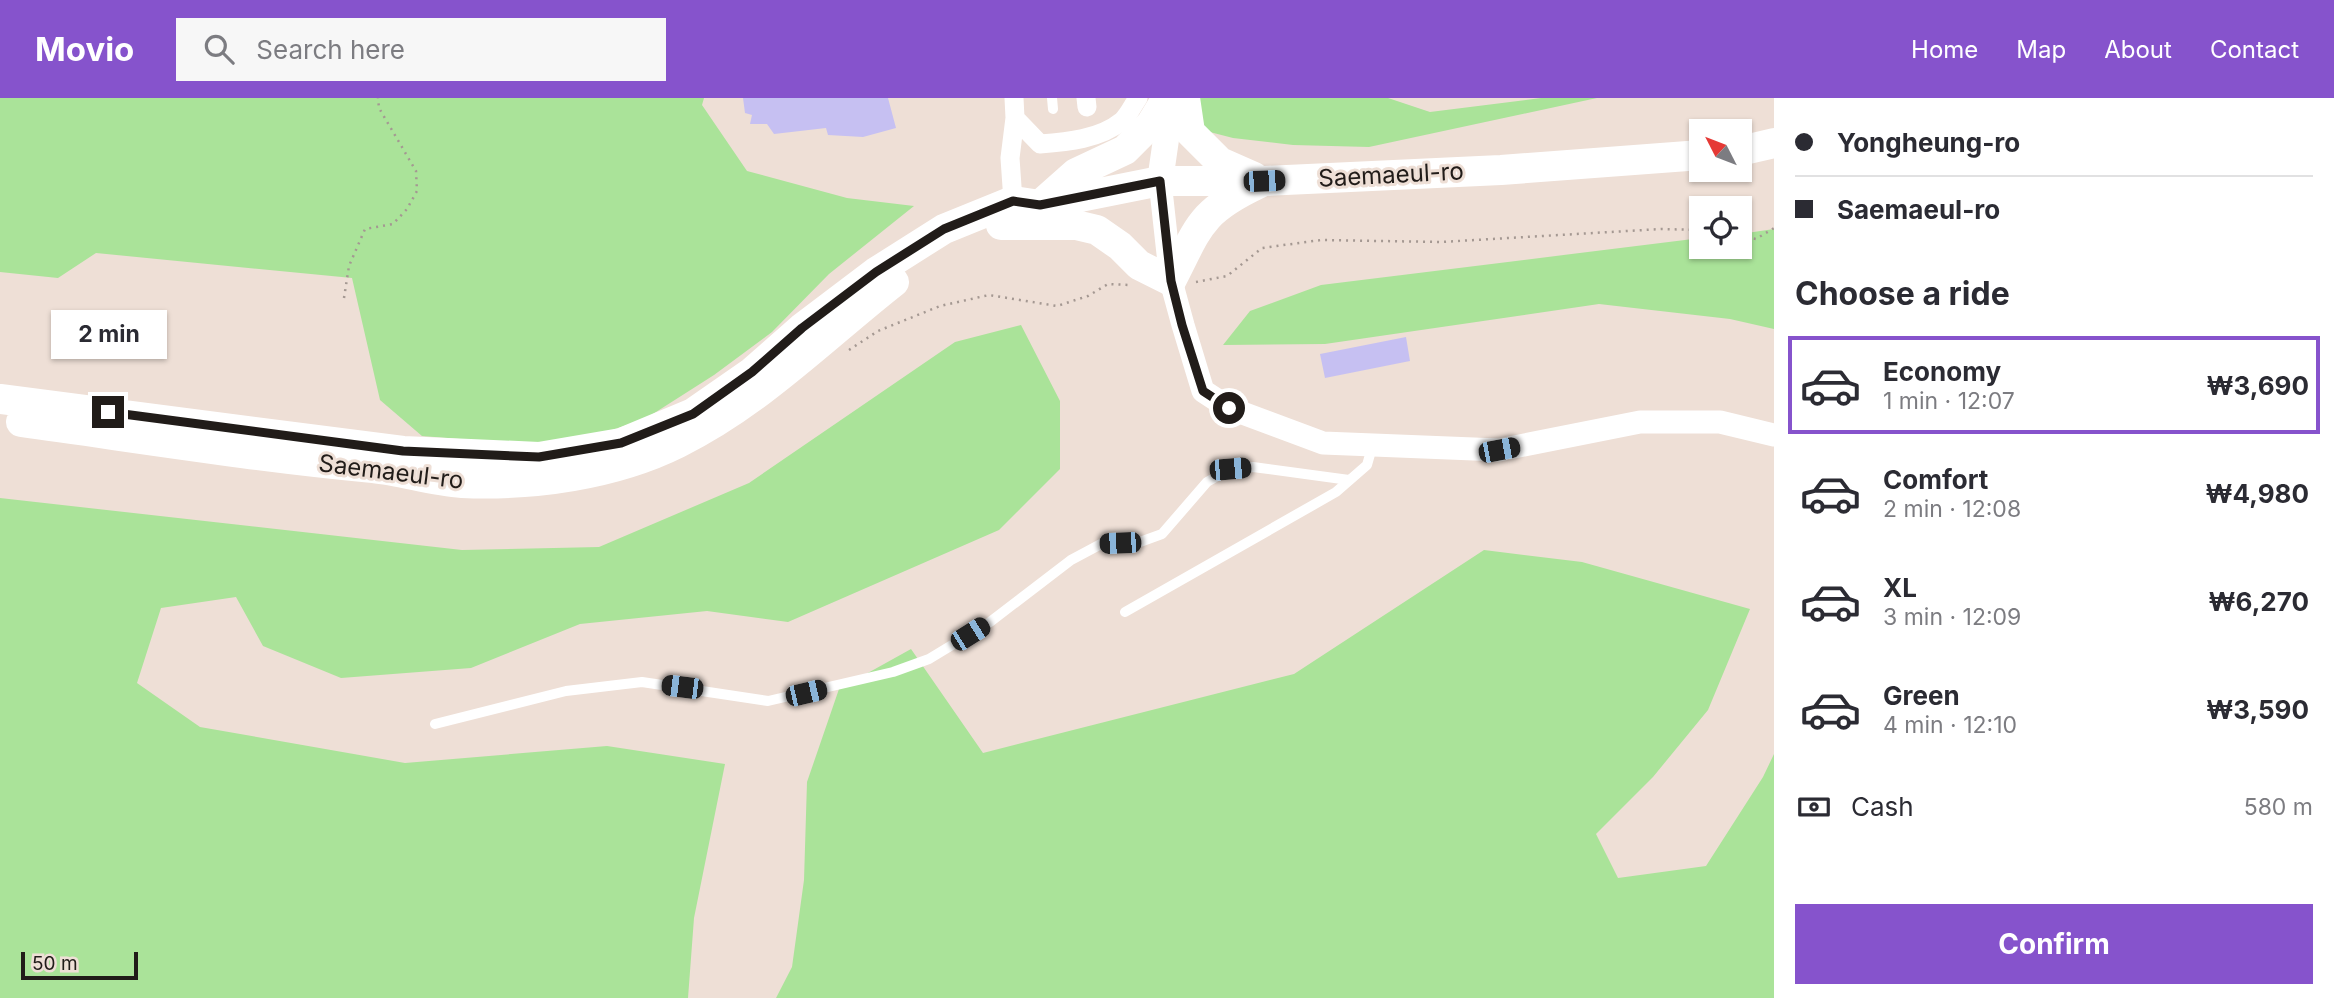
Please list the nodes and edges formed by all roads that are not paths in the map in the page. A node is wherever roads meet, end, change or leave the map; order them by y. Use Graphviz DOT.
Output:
graph roads {
  1 [pos="1014,98"];
  2 [pos="1138,98"];
  3 [pos="1169,98"];
  4 [pos="1185,98"];
  5 [pos="1014,118"];
  6 [pos="1774,143"];
  7 [pos="1752,149"];
  8 [pos="1689,156"];
  9 [pos="1160,181"];
  10 [pos="1264,181"];
  11 [pos="1018,210"];
  12 [pos="1182,282"];
  13 [pos="0,399"];
  14 [pos="0,419"];
  15 [pos="1774,435"];
  16 [pos="1374,444"];
  17 [pos="1349,480"];
  18 [pos="1125,612"];
  19 [pos="435,724"];
  1 -- 5 [label="street"];
  2 -- 5 [label="street"];
  3 -- 9 [label="main road"];
  3 -- 11 [label="main road"];
  4 -- 10 [label="main road"];
  5 -- 11 [label="street"];
  6 -- 7 [label="main road"];
  8 -- 10 [label="main road, Saemaeul-ro"];
  9 -- 10 [label="main road, Saemaeul-ro"];
  9 -- 11 [label="main road, Saemaeul-ro"];
  9 -- 12 [label="street"];
  10 -- 12 [label="main road"];
  11 -- 12 [label="main road"];
  11 -- 13 [label="main road, Saemaeul-ro"];
  11 -- 14 [label="main road, Saemaeul-ro"];
  12 -- 16 [label="street"];
  15 -- 16 [label="street"];
  16 -- 17 [label="lane"];
  17 -- 18 [label="lane"];
  17 -- 19 [label="lane"];
}
